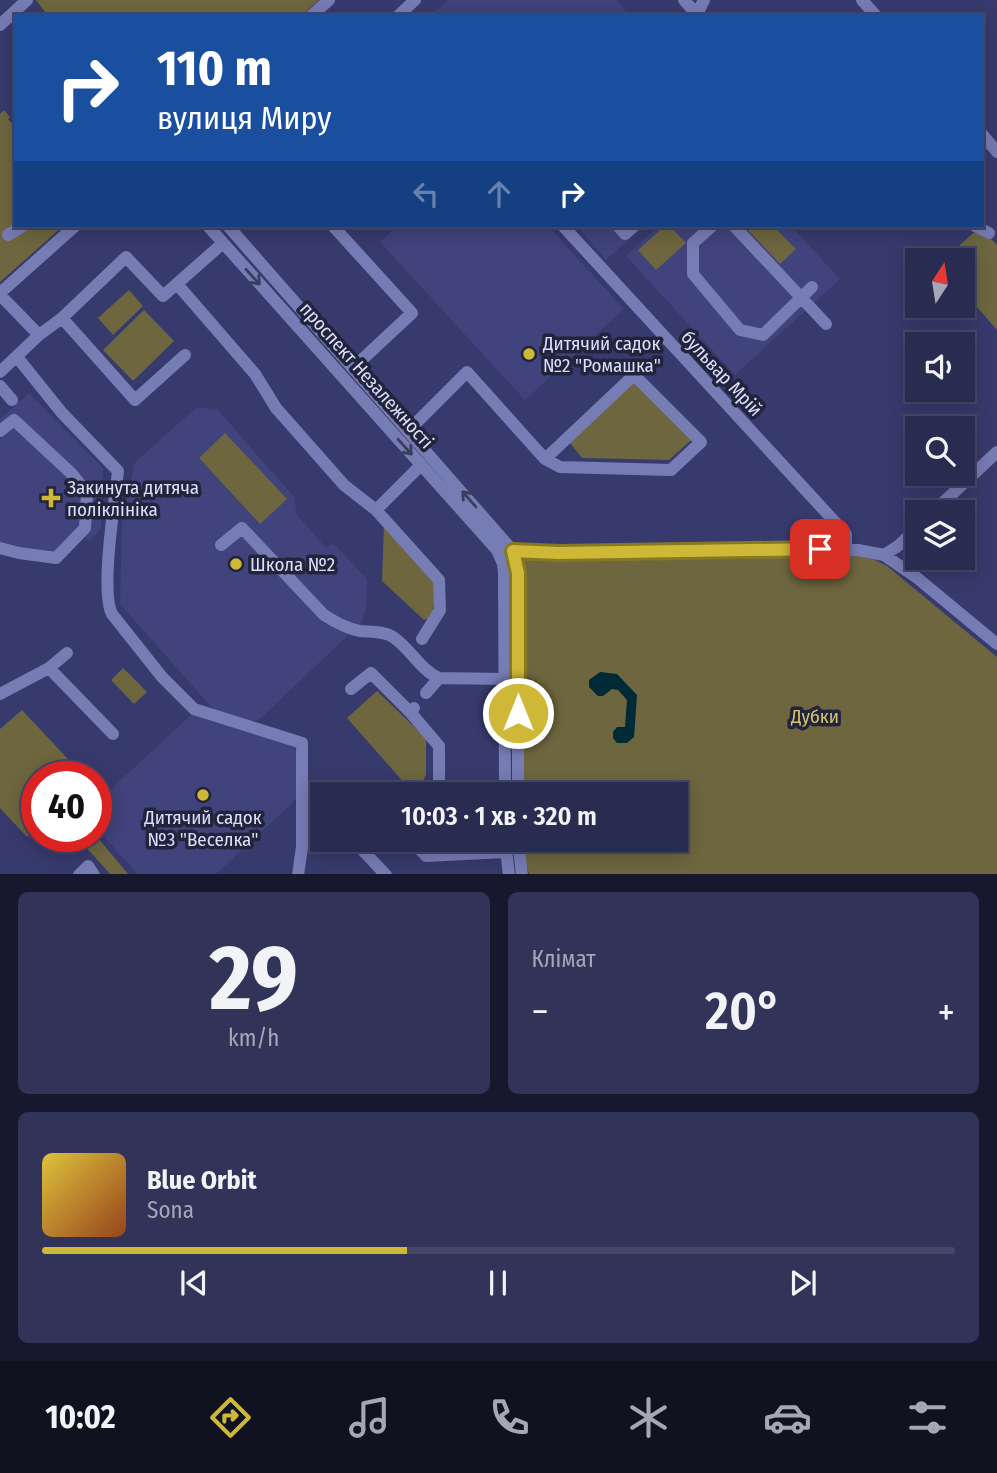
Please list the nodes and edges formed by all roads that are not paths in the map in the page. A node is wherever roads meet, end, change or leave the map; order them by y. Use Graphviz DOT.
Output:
graph roads {
  1 [pos="329,0"];
  2 [pos="415,0"];
  3 [pos="704,0"];
  4 [pos="862,0"];
  5 [pos="20,1"];
  6 [pos="686,8"];
  7 [pos="313,14"];
  8 [pos="400,14"];
  9 [pos="874,14"];
  10 [pos="0,25"];
  11 [pos="984,136"];
  12 [pos="997,152"];
  13 [pos="20,228"];
  14 [pos="73,228"];
  15 [pos="210,228"];
  16 [pos="233,228"];
  17 [pos="335,228"];
  18 [pos="565,228"];
  19 [pos="710,228"];
  20 [pos="736,228"];
  21 [pos="979,228"];
  22 [pos="989,233"];
  23 [pos="8,235"];
  24 [pos="223,243"];
  25 [pos="177,284"];
  26 [pos="812,287"];
  27 [pos="0,294"];
  28 [pos="802,299"];
  29 [pos="62,318"];
  30 [pos="826,324"];
  31 [pos="39,335"];
  32 [pos="185,355"];
  33 [pos="17,357"];
  34 [pos="353,368"];
  35 [pos="0,372"];
  36 [pos="0,386"];
  37 [pos="12,400"];
  38 [pos="409,430"];
  39 [pos="0,431"];
  40 [pos="997,452"];
  41 [pos="545,459"];
  42 [pos="421,465"];
  43 [pos="946,500"];
  44 [pos="376,510"];
  45 [pos="905,539"];
  46 [pos="221,545"];
  47 [pos="0,548"];
  48 [pos="846,549"];
  49 [pos="496,550"];
  50 [pos="513,551"];
  51 [pos="884,555"];
  52 [pos="422,639"];
  53 [pos="997,644"];
  54 [pos="67,653"];
  55 [pos="49,668"];
  56 [pos="439,678"];
  57 [pos="504,679"];
  58 [pos="351,689"];
  59 [pos="426,693"];
  60 [pos="0,694"];
  61 [pos="113,734"];
  62 [pos="439,782"];
  63 [pos="505,782"];
  64 [pos="518,782"];
  65 [pos="302,817"];
  66 [pos="310,819"];
  67 [pos="365,852"];
  68 [pos="422,852"];
  69 [pos="460,852"];
  70 [pos="513,852"];
  71 [pos="79,874"];
  72 [pos="94,874"];
  73 [pos="298,874"];
  74 [pos="386,874"];
  75 [pos="518,874"];
  1 -- 7 [label="street"];
  2 -- 8 [label="street"];
  3 -- 6 [label="street"];
  4 -- 9 [label="street"];
  5 -- 10 [label="street"];
  11 -- 12 [label="street"];
  13 -- 23 [label="street"];
  14 -- 27 [label="street"];
  15 -- 24 [label="street, проспект Незалежності"];
  16 -- 34 [label="street, проспект Незалежності"];
  17 -- 34 [label="street"];
  18 -- 48 [label="street, бульвар Мрій"];
  19 -- 28 [label="street"];
  20 -- 28 [label="street"];
  21 -- 22 [label="street"];
  24 -- 25 [label="street"];
  24 -- 42 [label="street, проспект Незалежності, one-way"];
  25 -- 29 [label="street"];
  25 -- 44 [label="street"];
  26 -- 28 [label="street"];
  27 -- 31 [label="street"];
  28 -- 30 [label="street"];
  29 -- 31 [label="street"];
  29 -- 32 [label="street"];
  31 -- 33 [label="street"];
  33 -- 35 [label="street"];
  33 -- 65 [label="street"];
  34 -- 38 [label="street, проспект Незалежності"];
  36 -- 37 [label="street"];
  38 -- 41 [label="street"];
  50 -- 38 [label="street, проспект Незалежності, one-way"];
  39 -- 47 [label="street"];
  40 -- 43 [label="street"];
  41 -- 41 [label="street"];
  42 -- 44 [label="street"];
  42 -- 49 [label="street, проспект Незалежності"];
  44 -- 52 [label="street"];
  45 -- 51 [label="street"];
  46 -- 56 [label="street"];
  48 -- 50 [label="street"];
  48 -- 51 [label="street"];
  49 -- 50 [label="street"];
  49 -- 57 [label="street"];
  50 -- 64 [label="street"];
  51 -- 53 [label="street"];
  54 -- 55 [label="street"];
  55 -- 60 [label="street"];
  55 -- 61 [label="street"];
  56 -- 57 [label="street"];
  56 -- 59 [label="street"];
  57 -- 63 [label="street"];
  58 -- 62 [label="street"];
  65 -- 66 [label="street"];
  65 -- 73 [label="street"];
  67 -- 74 [label="street"];
  68 -- 69 [label="street"];
  70 -- 75 [label="street"];
  71 -- 72 [label="street"];
}
